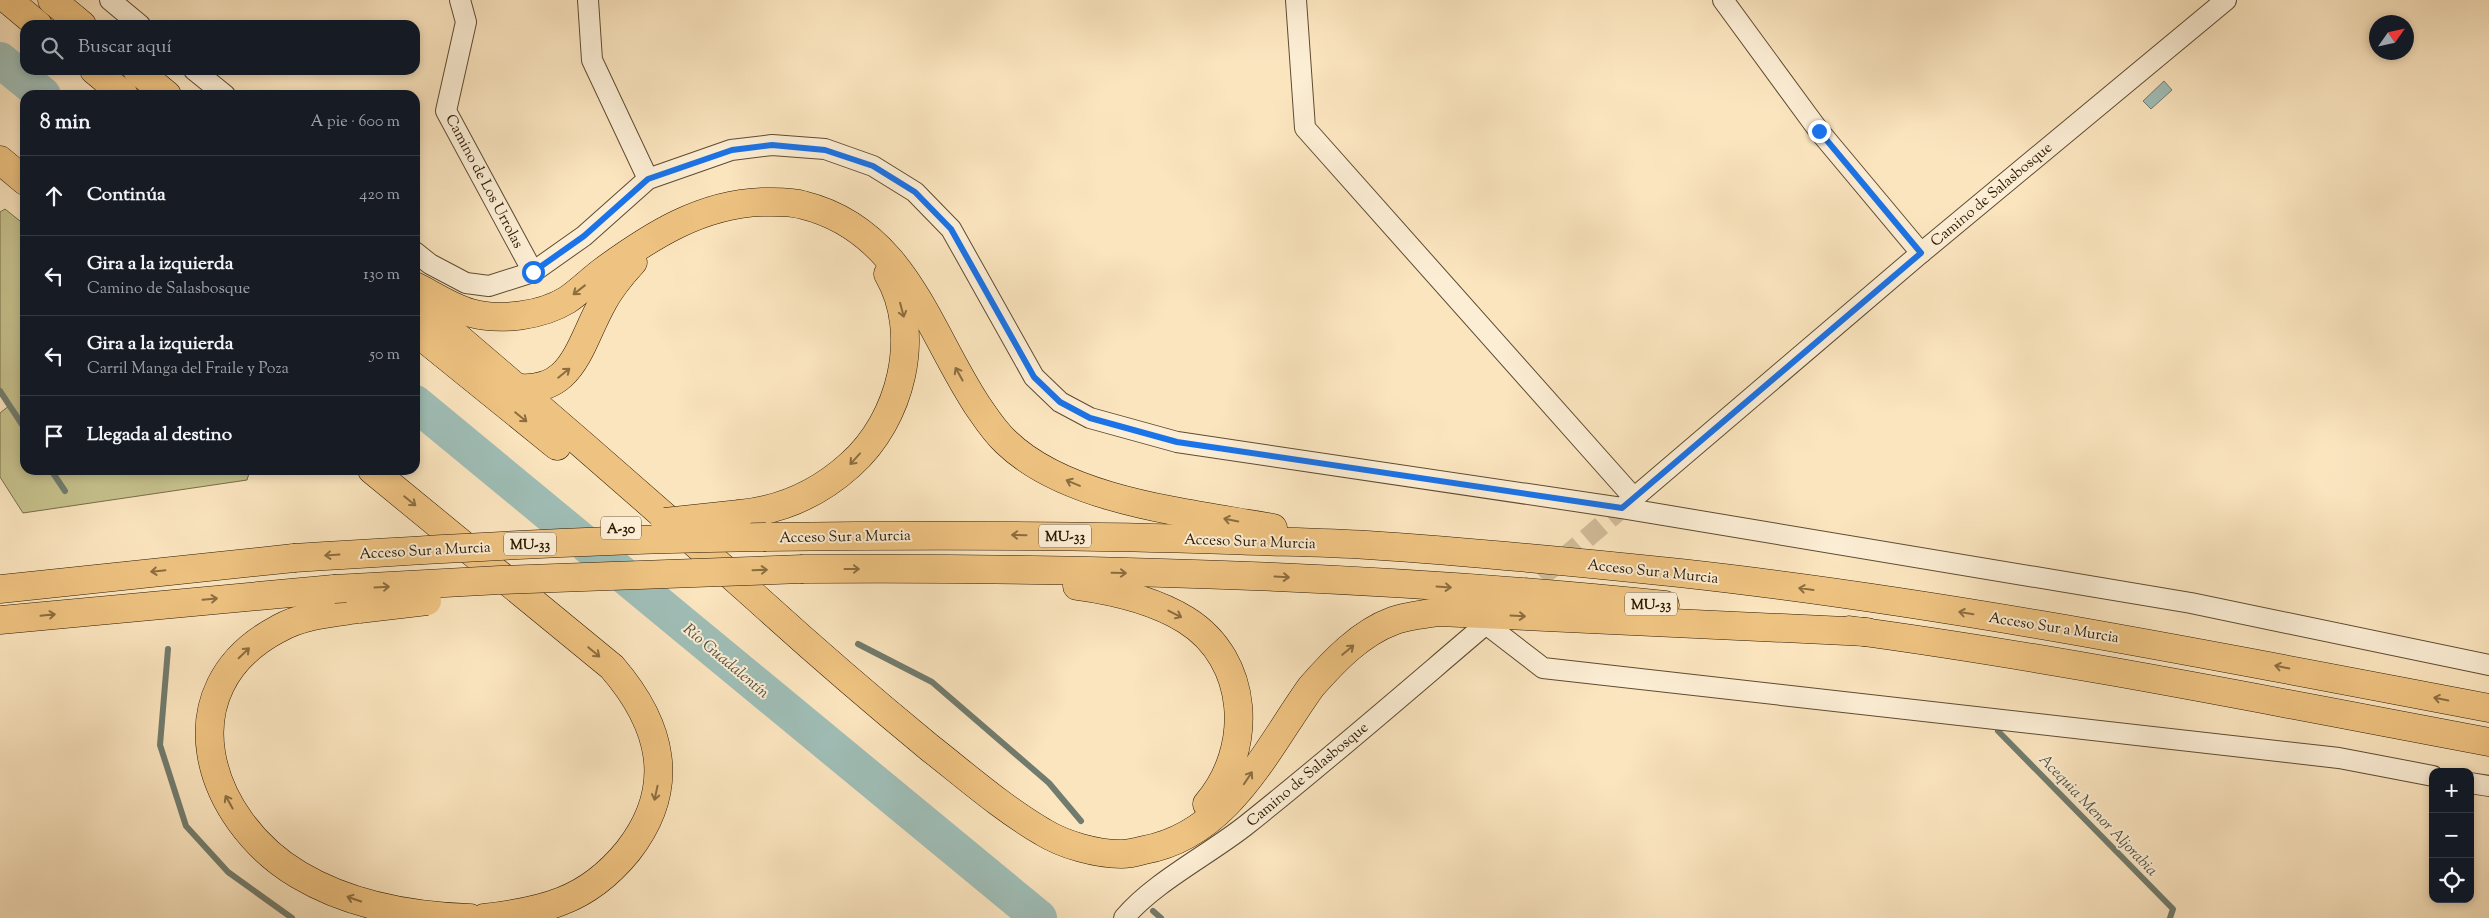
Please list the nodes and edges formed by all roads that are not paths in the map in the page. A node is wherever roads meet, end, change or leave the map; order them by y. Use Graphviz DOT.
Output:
graph roads {
  1 [pos="8,0"];
  2 [pos="52,0"];
  3 [pos="110,0"];
  4 [pos="460,0"];
  5 [pos="588,0"];
  6 [pos="1296,0"];
  7 [pos="1722,0"];
  8 [pos="2226,0"];
  9 [pos="32,20"];
  10 [pos="76,20"];
  11 [pos="134,20"];
  12 [pos="100,75"];
  13 [pos="143,75"];
  14 [pos="200,75"];
  15 [pos="118,90"];
  16 [pos="161,90"];
  17 [pos="219,90"];
  18 [pos="0,160"];
  19 [pos="20,177"];
  20 [pos="648,179"];
  21 [pos="850,225"];
  22 [pos="662,232"];
  23 [pos="1921,253"];
  24 [pos="420,256"];
  25 [pos="533,272"];
  26 [pos="420,288"];
  27 [pos="420,305"];
  28 [pos="420,328"];
  29 [pos="420,335"];
  30 [pos="519,389"];
  31 [pos="378,475"];
  32 [pos="1628,503"];
  33 [pos="503,545"];
  34 [pos="1365,545"];
  35 [pos="904,568"];
  36 [pos="659,573"];
  37 [pos="0,589"];
  38 [pos="0,620"];
  39 [pos="1867,632"];
  40 [pos="807,644"];
  41 [pos="2489,665"];
  42 [pos="2489,708"];
  43 [pos="2489,742"];
  44 [pos="2429,775"];
  45 [pos="2474,784"];
  46 [pos="2489,786"];
  47 [pos="1122,854"];
  48 [pos="470,918"];
  49 [pos="484,918"];
  50 [pos="1124,918"];
  1 -- 9 [label="highway"];
  2 -- 10 [label="highway"];
  3 -- 11 [label="street"];
  4 -- 25 [label="street, Camino de Los Urrolas"];
  5 -- 20 [label="street"];
  6 -- 32 [label="street"];
  7 -- 23 [label="street"];
  8 -- 23 [label="street, Camino de Salasbosque"];
  12 -- 15 [label="highway"];
  13 -- 16 [label="highway"];
  14 -- 17 [label="street"];
  18 -- 19 [label="highway"];
  20 -- 25 [label="street"];
  20 -- 32 [label="street"];
  21 -- 22 [label="highway"];
  21 -- 33 [label="highway, A-30, one-way, bridge"];
  34 -- 21 [label="highway, one-way"];
  22 -- 26 [label="highway, one-way"];
  30 -- 22 [label="highway, one-way"];
  23 -- 32 [label="street, Camino de Salasbosque"];
  24 -- 25 [label="street"];
  27 -- 30 [label="highway"];
  28 -- 30 [label="highway"];
  29 -- 40 [label="highway, one-way"];
  30 -- 40 [label="highway"];
  31 -- 49 [label="highway, one-way"];
  32 -- 41 [label="street"];
  34 -- 33 [label="highway, Acceso Sur a Murcia / MU-33, one-way, bridge"];
  33 -- 37 [label="highway, Acceso Sur a Murcia / MU-33, one-way, bridge"];
  42 -- 34 [label="highway, Acceso Sur a Murcia / MU-33, one-way"];
  36 -- 35 [label="highway, MU-33, one-way, bridge"];
  35 -- 39 [label="highway, MU-33, one-way"];
  35 -- 47 [label="highway, one-way"];
  38 -- 36 [label="highway, MU-33, one-way, bridge"];
  48 -- 36 [label="highway, one-way, bridge"];
  39 -- 43 [label="highway, MU-33"];
  47 -- 39 [label="highway, one-way"];
  40 -- 47 [label="highway"];
  44 -- 50 [label="street, Camino de Salasbosque"];
  45 -- 46 [label="street"];
}
